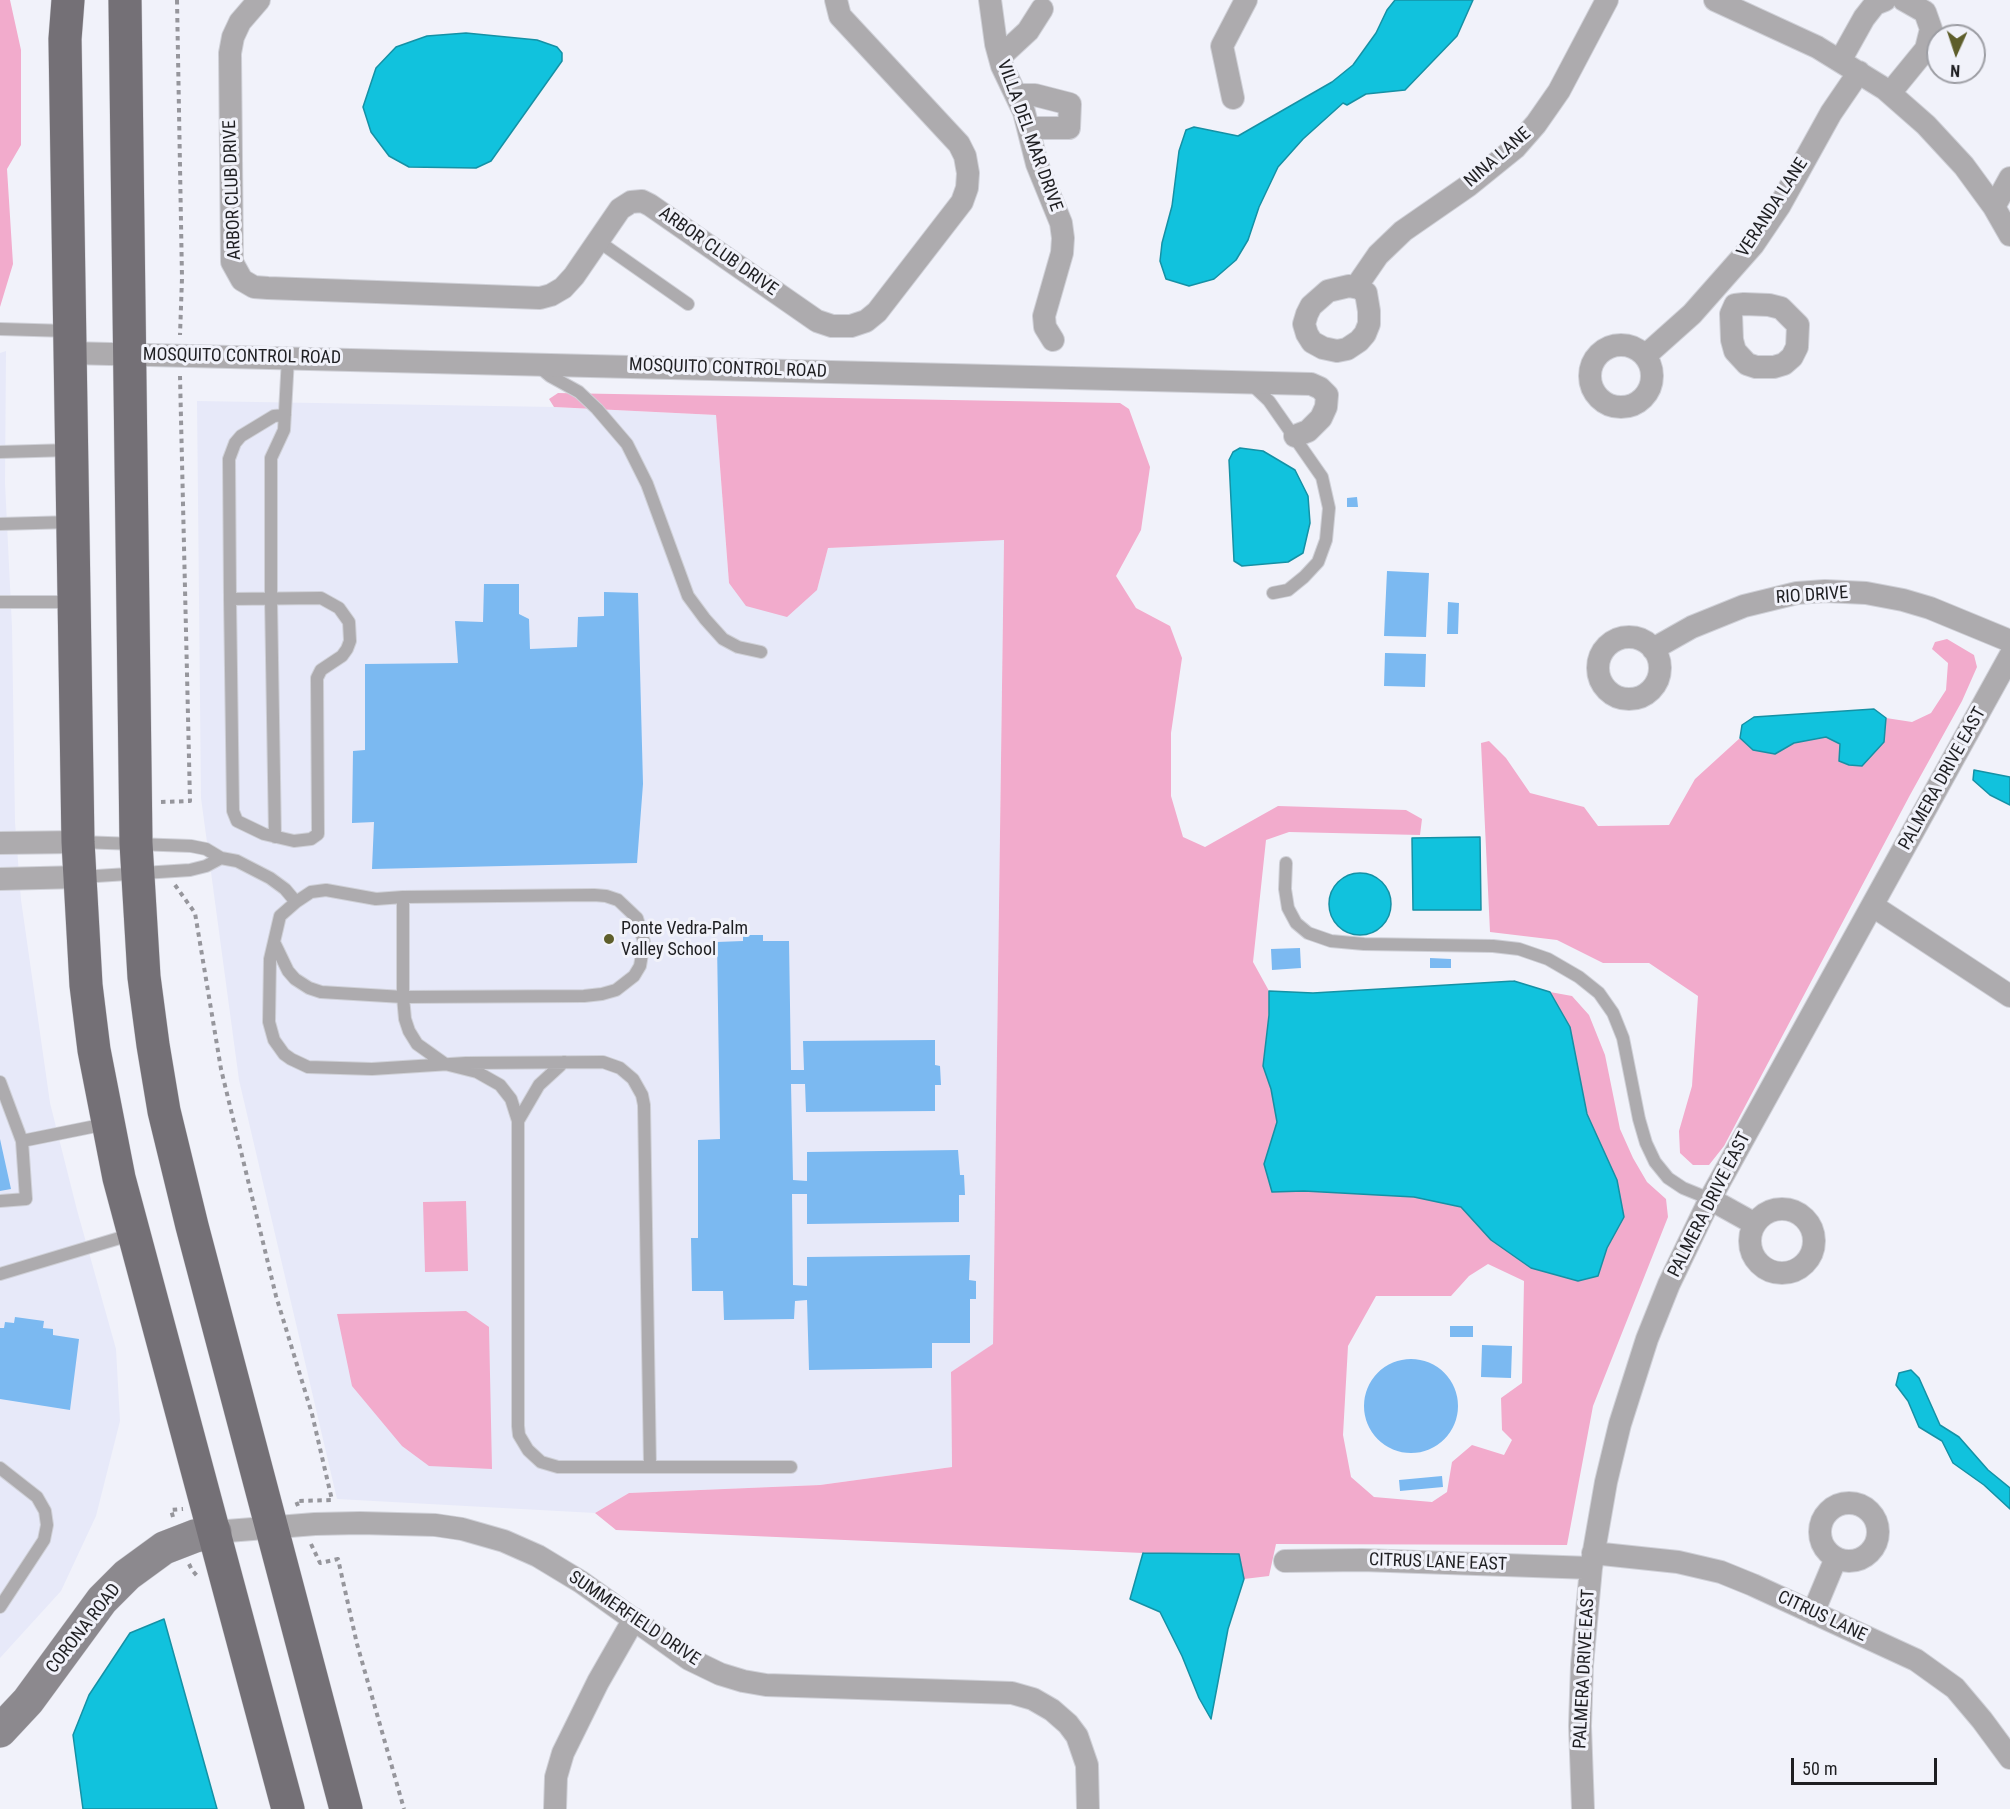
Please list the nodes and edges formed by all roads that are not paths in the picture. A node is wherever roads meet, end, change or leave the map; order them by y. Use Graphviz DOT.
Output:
graph roads {
  1 [pos="68,0"];
  2 [pos="125,0"];
  3 [pos="259,0"];
  4 [pos="836,0"];
  5 [pos="990,0"];
  6 [pos="1246,0"];
  7 [pos="1607,0"];
  8 [pos="1715,0"];
  9 [pos="1885,0"];
  10 [pos="1904,0"];
  11 [pos="1042,9"];
  12 [pos="1000,57"];
  13 [pos="1850,66"];
  14 [pos="1890,93"];
  15 [pos="1016,95"];
  16 [pos="1233,98"];
  17 [pos="1028,128"];
  18 [pos="2010,178"];
  19 [pos="1994,207"];
  20 [pos="2010,235"];
  21 [pos="598,241"];
  22 [pos="1356,287"];
  23 [pos="1716,288"];
  24 [pos="688,304"];
  25 [pos="1735,305"];
  26 [pos="0,329"];
  27 [pos="1053,340"];
  28 [pos="69,342"];
  29 [pos="128,355"];
  30 [pos="1645,356"];
  31 [pos="288,358"];
  32 [pos="535,364"];
  33 [pos="1249,383"];
  34 [pos="285,415"];
  35 [pos="1295,436"];
  36 [pos="71,450"];
  37 [pos="0,452"];
  38 [pos="72,522"];
  39 [pos="0,524"];
  40 [pos="1273,593"];
  41 [pos="230,599"];
  42 [pos="271,599"];
  43 [pos="0,602"];
  44 [pos="74,602"];
  45 [pos="2010,641"];
  46 [pos="1653,649"];
  47 [pos="761,652"];
  48 [pos="2010,656"];
  49 [pos="275,837"];
  50 [pos="78,842"];
  51 [pos="0,843"];
  52 [pos="151,858"];
  53 [pos="221,858"];
  54 [pos="1286,863"];
  55 [pos="80,877"];
  56 [pos="0,879"];
  57 [pos="403,897"];
  58 [pos="296,902"];
  59 [pos="1873,906"];
  60 [pos="275,944"];
  61 [pos="2010,996"];
  62 [pos="403,998"];
  63 [pos="564,1062"];
  64 [pos="445,1064"];
  65 [pos="0,1082"];
  66 [pos="518,1120"];
  67 [pos="107,1124"];
  68 [pos="22,1141"];
  69 [pos="1710,1200"];
  70 [pos="0,1201"];
  71 [pos="1755,1224"];
  72 [pos="134,1234"];
  73 [pos="0,1274"];
  74 [pos="651,1467"];
  75 [pos="791,1467"];
  76 [pos="0,1468"];
  77 [pos="287,1527"];
  78 [pos="215,1532"];
  79 [pos="1836,1558"];
  80 [pos="1592,1560"];
  81 [pos="1285,1561"];
  82 [pos="0,1608"];
  83 [pos="1813,1612"];
  84 [pos="633,1619"];
  85 [pos="0,1731"];
  86 [pos="2010,1758"];
  87 [pos="288,1809"];
  88 [pos="346,1809"];
  89 [pos="555,1809"];
  90 [pos="1088,1809"];
  91 [pos="1583,1809"];
  1 -- 28 [label="main road"];
  2 -- 29 [label="main road"];
  3 -- 21 [label="street, ARBOR CLUB DRIVE"];
  4 -- 21 [label="street, ARBOR CLUB DRIVE"];
  5 -- 12 [label="street, VILLA DEL MAR DRIVE"];
  6 -- 16 [label="street"];
  7 -- 22 [label="street, NINA LANE"];
  8 -- 13 [label="street"];
  9 -- 13 [label="street, VERANDA LANE"];
  10 -- 14 [label="street"];
  11 -- 12 [label="street"];
  12 -- 15 [label="street, VILLA DEL MAR DRIVE"];
  13 -- 14 [label="street"];
  13 -- 23 [label="street, VERANDA LANE"];
  14 -- 19 [label="street"];
  15 -- 17 [label="street, VILLA DEL MAR DRIVE"];
  15 -- 17 [label="street"];
  17 -- 27 [label="street, VILLA DEL MAR DRIVE"];
  18 -- 19 [label="street"];
  19 -- 20 [label="street"];
  21 -- 24 [label="lane"];
  23 -- 25 [label="street"];
  23 -- 30 [label="street, VERANDA LANE"];
  26 -- 28 [label="lane"];
  28 -- 29 [label="street, MOSQUITO CONTROL ROAD"];
  28 -- 36 [label="main road"];
  29 -- 31 [label="street, MOSQUITO CONTROL ROAD"];
  29 -- 52 [label="main road"];
  31 -- 32 [label="street, MOSQUITO CONTROL ROAD"];
  31 -- 34 [label="lane"];
  32 -- 33 [label="street, MOSQUITO CONTROL ROAD"];
  32 -- 47 [label="lane"];
  33 -- 35 [label="lane"];
  33 -- 35 [label="street, MOSQUITO CONTROL ROAD"];
  34 -- 41 [label="lane"];
  34 -- 42 [label="lane"];
  35 -- 40 [label="lane"];
  36 -- 37 [label="lane"];
  36 -- 38 [label="main road"];
  38 -- 39 [label="lane"];
  38 -- 44 [label="main road"];
  41 -- 42 [label="lane"];
  41 -- 49 [label="lane"];
  42 -- 49 [label="lane"];
  42 -- 49 [label="lane"];
  43 -- 44 [label="lane"];
  44 -- 50 [label="main road"];
  45 -- 46 [label="street, RIO DRIVE"];
  48 -- 59 [label="street, PALMERA DRIVE EAST"];
  50 -- 51 [label="street"];
  50 -- 52 [label="lane"];
  50 -- 55 [label="main road"];
  52 -- 53 [label="lane"];
  52 -- 53 [label="lane"];
  52 -- 55 [label="lane"];
  52 -- 77 [label="main road"];
  53 -- 58 [label="lane"];
  54 -- 69 [label="lane"];
  55 -- 56 [label="street"];
  55 -- 67 [label="main road"];
  57 -- 58 [label="lane"];
  57 -- 62 [label="lane"];
  57 -- 62 [label="lane"];
  58 -- 60 [label="lane"];
  59 -- 61 [label="street"];
  59 -- 69 [label="street, PALMERA DRIVE EAST"];
  60 -- 62 [label="lane"];
  60 -- 64 [label="lane"];
  62 -- 64 [label="lane"];
  63 -- 64 [label="lane"];
  63 -- 66 [label="lane"];
  63 -- 74 [label="lane"];
  64 -- 66 [label="lane"];
  65 -- 68 [label="lane"];
  66 -- 74 [label="lane"];
  67 -- 68 [label="lane"];
  67 -- 72 [label="main road"];
  68 -- 70 [label="lane"];
  69 -- 71 [label="street"];
  69 -- 80 [label="street, PALMERA DRIVE EAST"];
  72 -- 73 [label="lane"];
  72 -- 78 [label="main road"];
  74 -- 75 [label="lane"];
  76 -- 82 [label="lane"];
  77 -- 78 [label="street, SUMMERFIELD DRIVE"];
  77 -- 84 [label="street, SUMMERFIELD DRIVE"];
  77 -- 88 [label="main road"];
  78 -- 85 [label="street, CORONA ROAD"];
  78 -- 87 [label="main road"];
  79 -- 83 [label="street"];
  80 -- 81 [label="street, CITRUS LANE EAST"];
  80 -- 83 [label="street, CITRUS LANE"];
  80 -- 91 [label="street, PALMERA DRIVE EAST"];
  83 -- 86 [label="street, CITRUS LANE"];
  84 -- 89 [label="street"];
  84 -- 90 [label="street, SUMMERFIELD DRIVE"];
}
